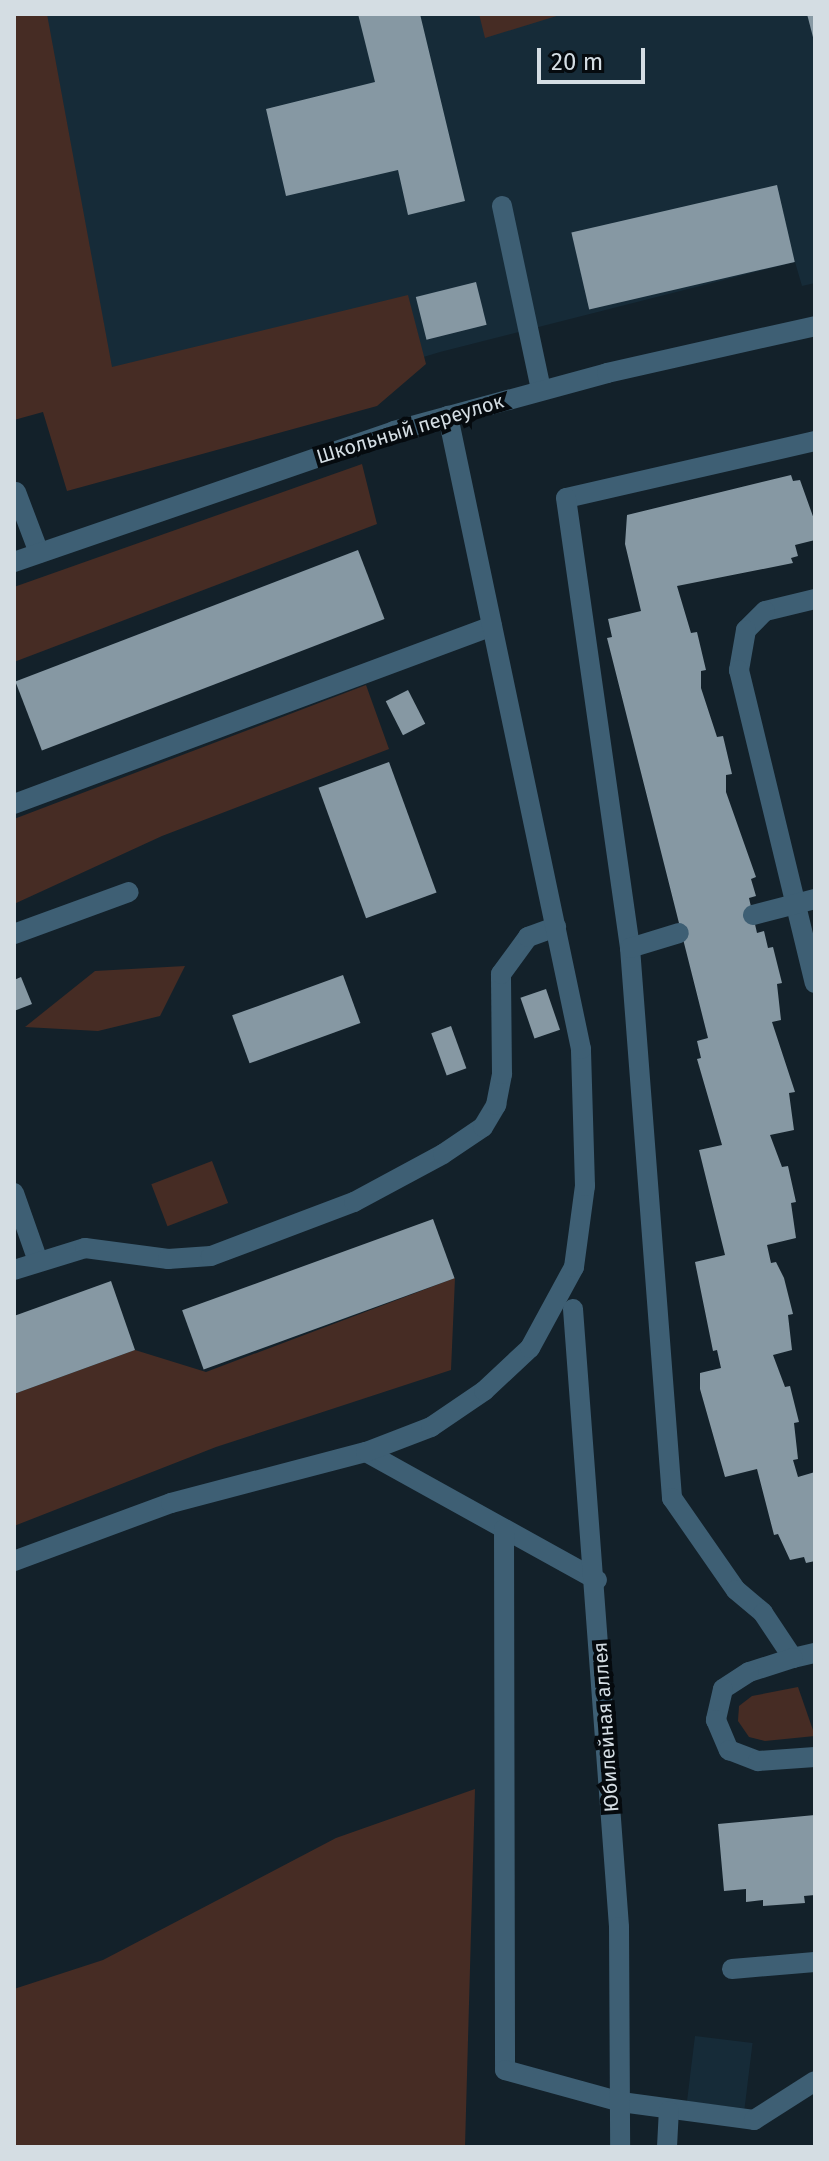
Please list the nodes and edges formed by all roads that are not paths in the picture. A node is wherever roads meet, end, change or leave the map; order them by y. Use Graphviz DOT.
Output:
graph roads {
  1 [pos="502,206"];
  2 [pos="815,328"];
  3 [pos="541,390"];
  4 [pos="448,416"];
  5 [pos="815,441"];
  6 [pos="16,492"];
  7 [pos="39,553"];
  8 [pos="14,562"];
  9 [pos="815,599"];
  10 [pos="492,626"];
  11 [pos="14,804"];
  12 [pos="129,892"];
  13 [pos="805,902"];
  14 [pos="753,915"];
  15 [pos="556,927"];
  16 [pos="679,933"];
  17 [pos="14,934"];
  18 [pos="630,948"];
  19 [pos="815,983"];
  20 [pos="14,1193"];
  21 [pos="38,1261"];
  22 [pos="14,1270"];
  23 [pos="573,1309"];
  24 [pos="366,1452"];
  25 [pos="504,1529"];
  26 [pos="14,1561"];
  27 [pos="597,1580"];
  28 [pos="815,1653"];
  29 [pos="793,1658"];
  30 [pos="815,1757"];
  31 [pos="815,1962"];
  32 [pos="732,1969"];
  33 [pos="815,2081"];
  34 [pos="621,2102"];
  35 [pos="669,2111"];
  36 [pos="620,2147"];
  37 [pos="667,2147"];
  1 -- 3 [label="street"];
  2 -- 3 [label="street, Школьный переулок"];
  3 -- 4 [label="street, Школьный переулок"];
  4 -- 7 [label="street, Школьный переулок"];
  4 -- 10 [label="street"];
  5 -- 18 [label="street"];
  6 -- 7 [label="street"];
  7 -- 8 [label="street, Школьный переулок"];
  9 -- 13 [label="street"];
  10 -- 11 [label="street"];
  10 -- 15 [label="street"];
  12 -- 17 [label="street"];
  13 -- 14 [label="street"];
  13 -- 19 [label="street"];
  15 -- 21 [label="street"];
  15 -- 24 [label="street"];
  16 -- 18 [label="street"];
  18 -- 29 [label="street"];
  20 -- 21 [label="street"];
  21 -- 22 [label="street"];
  23 -- 27 [label="street, Юбилейная аллея"];
  24 -- 25 [label="street"];
  24 -- 26 [label="street"];
  25 -- 27 [label="street"];
  25 -- 34 [label="street"];
  27 -- 34 [label="street, Юбилейная аллея"];
  28 -- 29 [label="street"];
  29 -- 30 [label="street"];
  31 -- 32 [label="street"];
  33 -- 35 [label="street"];
  34 -- 35 [label="street"];
  34 -- 36 [label="street, Юбилейная аллея"];
  35 -- 37 [label="street"];
}
